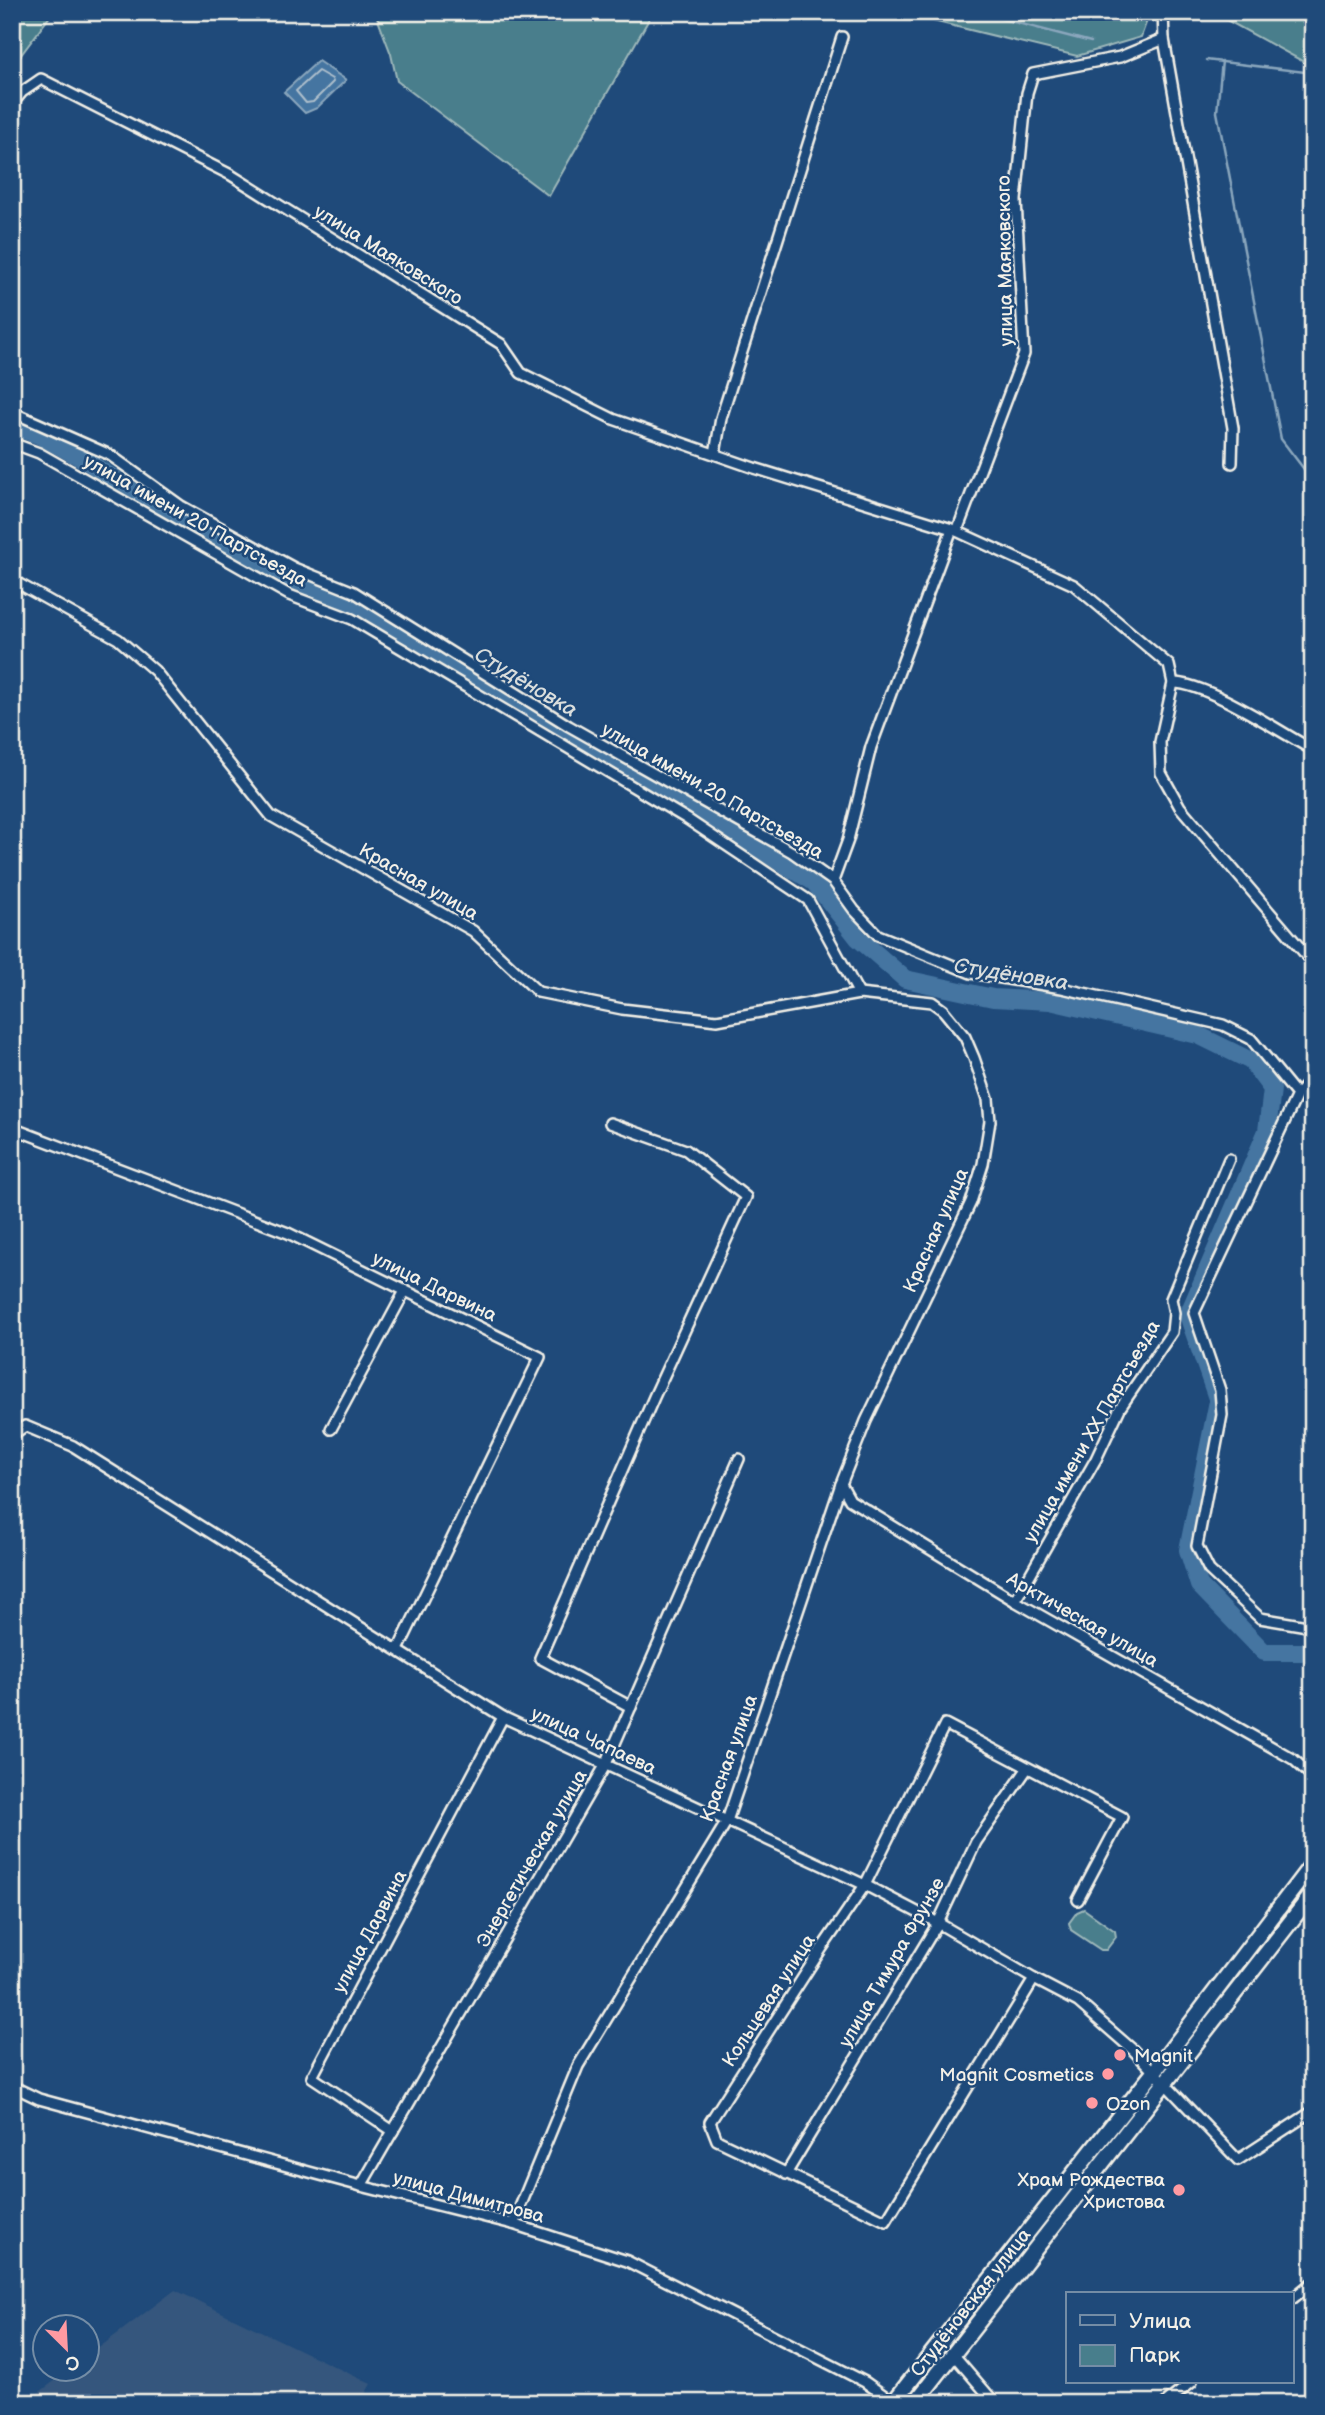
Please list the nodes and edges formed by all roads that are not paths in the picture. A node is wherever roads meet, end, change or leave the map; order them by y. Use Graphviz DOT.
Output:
graph roads {
  1 [pos="1163,12"];
  2 [pos="842,37"];
  3 [pos="1164,39"];
  4 [pos="12,104"];
  5 [pos="12,412"];
  6 [pos="12,443"];
  7 [pos="715,454"];
  8 [pos="1232,463"];
  9 [pos="955,530"];
  10 [pos="12,580"];
  11 [pos="1172,683"];
  12 [pos="1313,750"];
  13 [pos="833,881"];
  14 [pos="1313,963"];
  15 [pos="859,993"];
  16 [pos="1313,1077"];
  17 [pos="1297,1095"];
  18 [pos="610,1123"];
  19 [pos="12,1128"];
  20 [pos="1229,1158"];
  21 [pos="405,1292"];
  22 [pos="331,1429"];
  23 [pos="12,1435"];
  24 [pos="739,1459"];
  25 [pos="841,1484"];
  26 [pos="1015,1601"];
  27 [pos="1313,1627"];
  28 [pos="398,1650"];
  29 [pos="631,1707"];
  30 [pos="503,1717"];
  31 [pos="606,1764"];
  32 [pos="1027,1769"];
  33 [pos="1313,1777"];
  34 [pos="727,1821"];
  35 [pos="1313,1863"];
  36 [pos="865,1885"];
  37 [pos="1313,1892"];
  38 [pos="1078,1900"];
  39 [pos="938,1923"];
  40 [pos="1034,1979"];
  41 [pos="1154,2072"];
  42 [pos="1166,2082"];
  43 [pos="12,2086"];
  44 [pos="1313,2111"];
  45 [pos="393,2131"];
  46 [pos="786,2174"];
  47 [pos="361,2186"];
  48 [pos="513,2224"];
  49 [pos="1313,2282"];
  50 [pos="1294,2297"];
  51 [pos="953,2354"];
  52 [pos="1190,2384"];
  53 [pos="893,2402"];
  54 [pos="915,2403"];
  55 [pos="995,2403"];
  56 [pos="1166,2403"];
  1 -- 3 [label="street"];
  2 -- 7 [label="street"];
  3 -- 8 [label="street"];
  3 -- 9 [label="street, улица Маяковского"];
  4 -- 7 [label="street, улица Маяковского"];
  5 -- 13 [label="street, улица имени 20 Партсъезда"];
  6 -- 15 [label="street, улица имени 20 Партсъезда"];
  7 -- 9 [label="street, улица Маяковского"];
  9 -- 11 [label="street, улица Маяковского"];
  9 -- 13 [label="street, улица Маяковского"];
  10 -- 15 [label="street, Красная улица"];
  11 -- 12 [label="street"];
  11 -- 14 [label="street"];
  13 -- 17 [label="street, улица имени 20 Партсъезда"];
  15 -- 25 [label="street, Красная улица"];
  16 -- 17 [label="street"];
  17 -- 27 [label="street"];
  18 -- 29 [label="street"];
  19 -- 21 [label="street, улица Дарвина"];
  20 -- 26 [label="street, улица имени ХХ Партсъезда"];
  21 -- 22 [label="street"];
  21 -- 28 [label="street, улица Дарвина"];
  23 -- 28 [label="street, улица Чапаева"];
  24 -- 29 [label="street, Энергетическая улица"];
  25 -- 26 [label="street, Арктическая улица"];
  25 -- 34 [label="street, Красная улица"];
  26 -- 33 [label="street, Арктическая улица"];
  28 -- 30 [label="street, улица Чапаева"];
  29 -- 31 [label="street, Энергетическая улица"];
  30 -- 31 [label="street, улица Чапаева"];
  30 -- 45 [label="street, улица Дарвина"];
  31 -- 34 [label="street, улица Чапаева"];
  31 -- 45 [label="street, Энергетическая улица"];
  32 -- 36 [label="street, Кольцевая улица"];
  32 -- 38 [label="street, Кольцевая улица"];
  32 -- 39 [label="street, улица Тимура Фрунзе"];
  34 -- 36 [label="street, улица Чапаева"];
  34 -- 48 [label="street, Красная улица"];
  35 -- 41 [label="main road, Студёновская улица"];
  36 -- 39 [label="street, улица Чапаева"];
  36 -- 46 [label="street, Кольцевая улица"];
  37 -- 42 [label="main road, Студёновская улица"];
  39 -- 40 [label="street, улица Чапаева"];
  39 -- 46 [label="street, улица Тимура Фрунзе"];
  40 -- 41 [label="street, улица Чапаева"];
  40 -- 46 [label="street, Кольцевая улица"];
  41 -- 42 [label="street, улица Чапаева"];
  41 -- 53 [label="main road, Студёновская улица"];
  42 -- 44 [label="street, улица Чапаева"];
  42 -- 51 [label="main road, Студёновская улица"];
  43 -- 47 [label="street, улица Димитрова"];
  45 -- 47 [label="street, Энергетическая улица"];
  47 -- 48 [label="street, улица Димитрова"];
  48 -- 53 [label="street, улица Димитрова"];
  49 -- 50 [label="street"];
  51 -- 54 [label="main road, Студёновская улица"];
  51 -- 55 [label="street"];
  52 -- 56 [label="street"];
}
